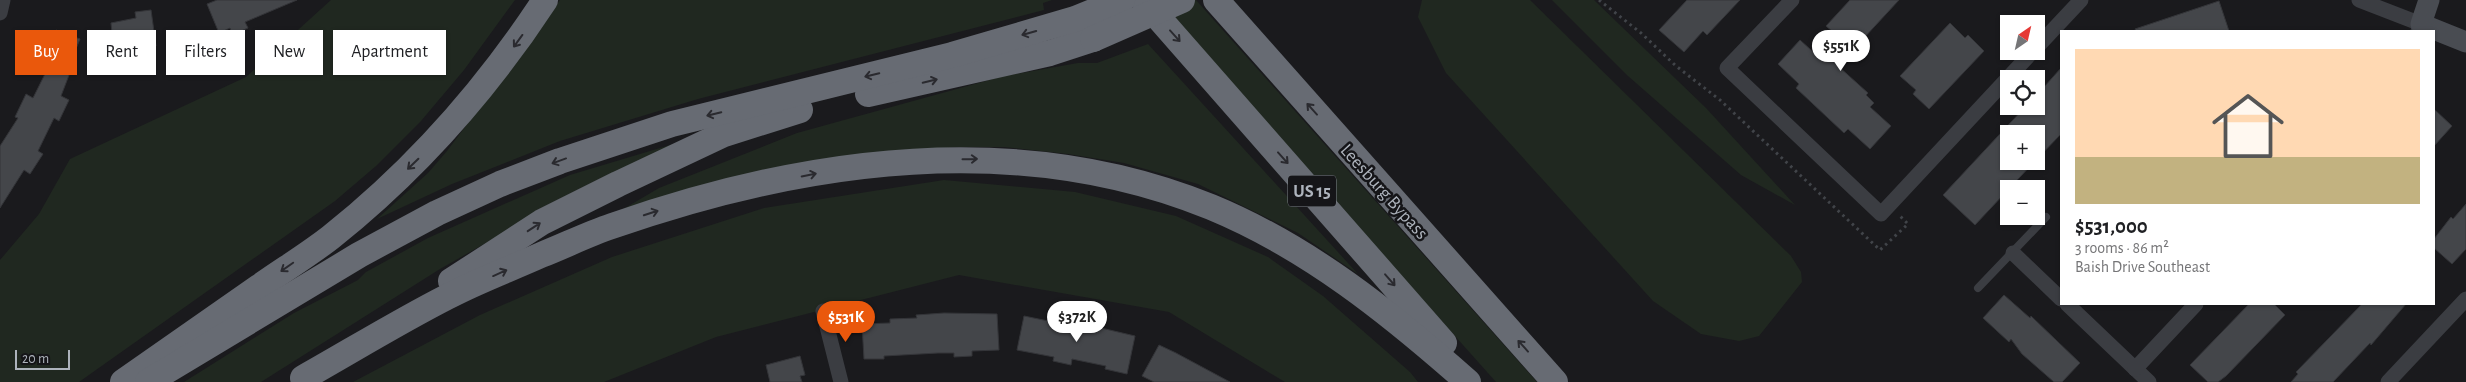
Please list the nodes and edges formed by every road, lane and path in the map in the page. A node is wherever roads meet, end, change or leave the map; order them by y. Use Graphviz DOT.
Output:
graph roads {
  1 [pos="3,0"];
  2 [pos="544,0"];
  3 [pos="1122,0"];
  4 [pos="1143,0"];
  5 [pos="1182,0"];
  6 [pos="1216,0"];
  7 [pos="1598,0"];
  8 [pos="1792,0"];
  9 [pos="2081,0"];
  10 [pos="2359,0"];
  11 [pos="2429,0"];
  12 [pos="0,12"];
  13 [pos="2419,28"];
  14 [pos="2435,33"];
  15 [pos="2045,38"];
  16 [pos="2466,42"];
  17 [pos="2025,60"];
  18 [pos="1888,206"];
  19 [pos="2046,216"];
  20 [pos="2013,252"];
  21 [pos="1978,288"];
  22 [pos="2060,298"];
  23 [pos="2466,299"];
  24 [pos="2068,305"];
  25 [pos="2195,305"];
  26 [pos="823,311"];
  27 [pos="2135,369"];
  28 [pos="300,380"];
  29 [pos="123,382"];
  30 [pos="148,382"];
  31 [pos="841,382"];
  32 [pos="1468,382"];
  33 [pos="1480,382"];
  34 [pos="1555,382"];
  35 [pos="2149,382"];
  36 [pos="2388,382"];
  1 -- 12 [label="street"];
  2 -- 29 [label="highway, one-way"];
  3 -- 30 [label="highway, one-way"];
  4 -- 33 [label="highway, US 15, one-way"];
  28 -- 5 [label="highway, one-way, bridge"];
  34 -- 6 [label="highway, Leesburg Bypass / US 15, one-way"];
  7 -- 18 [label="path"];
  8 -- 18 [label="street"];
  9 -- 15 [label="street"];
  10 -- 13 [label="street"];
  11 -- 13 [label="street"];
  14 -- 16 [label="street"];
  17 -- 18 [label="street"];
  19 -- 20 [label="lane"];
  20 -- 21 [label="lane"];
  20 -- 22 [label="street"];
  23 -- 36 [label="street"];
  24 -- 27 [label="street"];
  25 -- 27 [label="street"];
  26 -- 31 [label="street"];
  27 -- 35 [label="street"];
  28 -- 32 [label="highway, one-way"];
}
